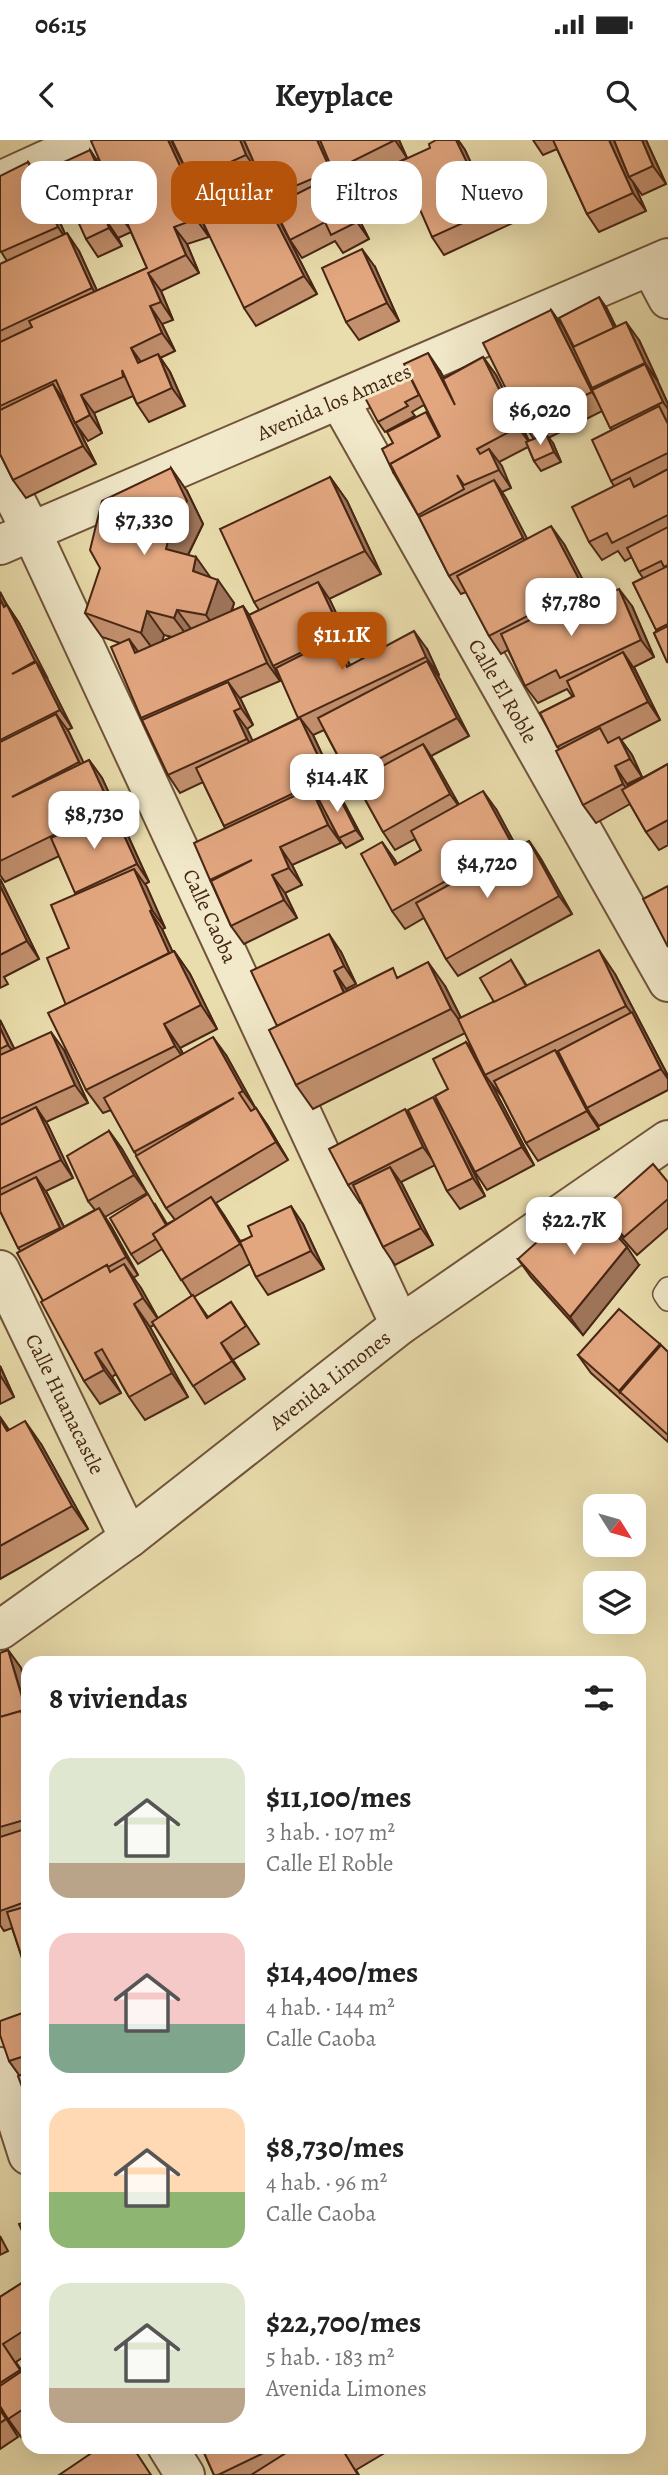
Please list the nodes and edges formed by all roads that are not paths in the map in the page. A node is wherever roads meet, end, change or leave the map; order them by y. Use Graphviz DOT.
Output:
graph roads {
  1 [pos="90,140"];
  2 [pos="0,181"];
  3 [pos="662,275"];
  4 [pos="339,400"];
  5 [pos="0,470"];
  6 [pos="15,538"];
  7 [pos="668,982"];
  8 [pos="668,1140"];
  9 [pos="0,1270"];
  10 [pos="668,1287"];
  11 [pos="668,1300"];
  12 [pos="400,1325"];
  13 [pos="129,1538"];
  14 [pos="0,1630"];
  15 [pos="0,2067"];
  16 [pos="21,2133"];
  17 [pos="172,2454"];
  18 [pos="185,2475"];
  1 -- 2 [label="street"];
  3 -- 4 [label="street, Avenida los Amates"];
  4 -- 6 [label="street, Avenida los Amates"];
  4 -- 7 [label="street, Calle El Roble"];
  5 -- 6 [label="street, Calle Caoba"];
  6 -- 12 [label="street, Calle Caoba"];
  8 -- 12 [label="street, Avenida Limones"];
  9 -- 13 [label="street, Calle Huanacastle"];
  10 -- 11 [label="lane"];
  12 -- 13 [label="street, Avenida Limones"];
  13 -- 14 [label="street, Avenida Limones"];
  15 -- 16 [label="street"];
  17 -- 18 [label="street"];
}
